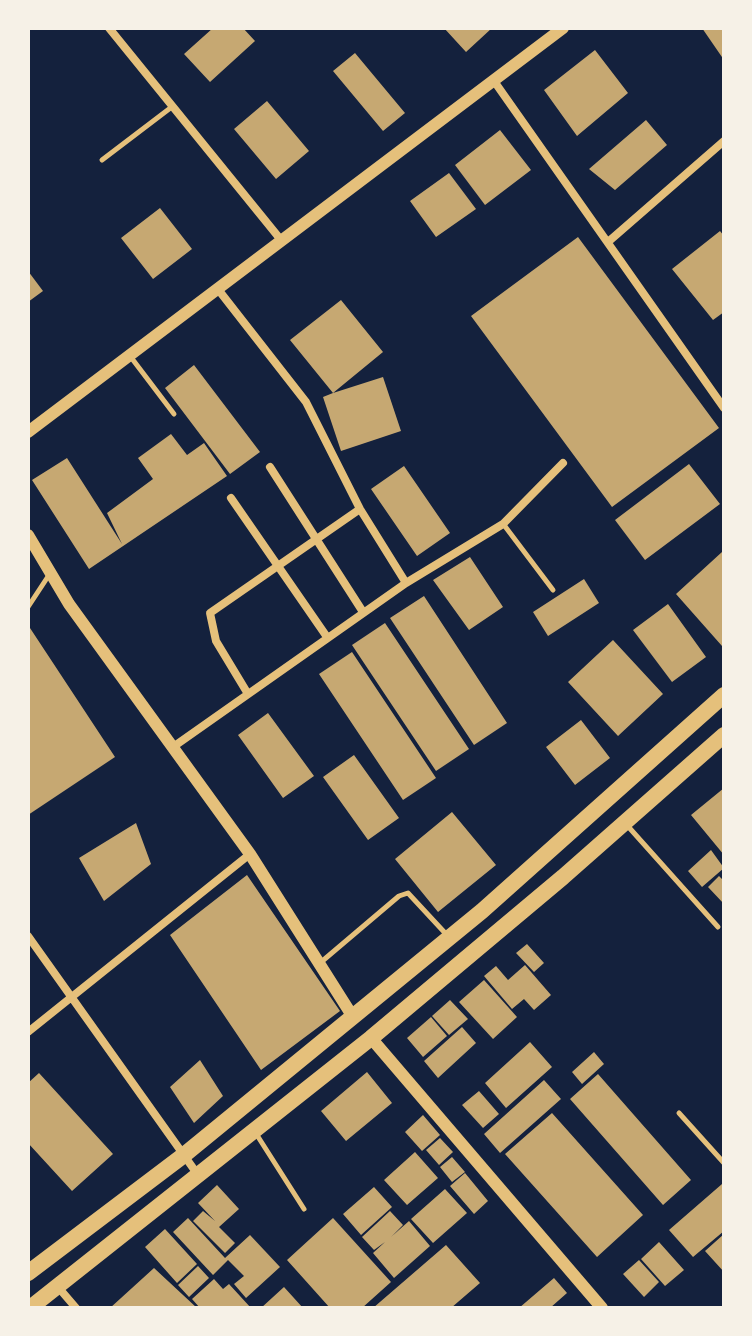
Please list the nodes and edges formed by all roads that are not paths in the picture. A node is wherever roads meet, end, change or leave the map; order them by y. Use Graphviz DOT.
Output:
graph roads {
  1 [pos="109,28"];
  2 [pos="563,28"];
  3 [pos="494,81"];
  4 [pos="174,105"];
  5 [pos="724,141"];
  6 [pos="102,160"];
  7 [pos="281,240"];
  8 [pos="608,242"];
  9 [pos="217,288"];
  10 [pos="129,355"];
  11 [pos="724,408"];
  12 [pos="174,414"];
  13 [pos="28,432"];
  14 [pos="563,463"];
  15 [pos="270,467"];
  16 [pos="231,498"];
  17 [pos="360,509"];
  18 [pos="503,524"];
  19 [pos="28,535"];
  20 [pos="318,539"];
  21 [pos="280,565"];
  22 [pos="50,574"];
  23 [pos="406,583"];
  24 [pos="553,590"];
  25 [pos="28,607"];
  26 [pos="363,612"];
  27 [pos="327,637"];
  28 [pos="248,694"];
  29 [pos="724,695"];
  30 [pos="724,735"];
  31 [pos="173,747"];
  32 [pos="625,823"];
  33 [pos="250,854"];
  34 [pos="718,927"];
  35 [pos="28,936"];
  36 [pos="449,938"];
  37 [pos="320,964"];
  38 [pos="71,997"];
  39 [pos="353,1017"];
  40 [pos="28,1032"];
  41 [pos="371,1038"];
  42 [pos="679,1113"];
  43 [pos="254,1132"];
  44 [pos="184,1155"];
  45 [pos="724,1163"];
  46 [pos="199,1176"];
  47 [pos="304,1209"];
  48 [pos="28,1273"];
  49 [pos="57,1287"];
  50 [pos="30,1308"];
  51 [pos="76,1308"];
  52 [pos="602,1308"];
  1 -- 4 [label="street"];
  2 -- 3 [label="street"];
  3 -- 7 [label="street"];
  3 -- 8 [label="street"];
  4 -- 6 [label="lane"];
  4 -- 7 [label="street"];
  5 -- 8 [label="street"];
  7 -- 9 [label="street"];
  8 -- 11 [label="street"];
  9 -- 10 [label="street"];
  9 -- 17 [label="street"];
  10 -- 12 [label="lane"];
  10 -- 13 [label="street"];
  14 -- 18 [label="street"];
  15 -- 20 [label="street"];
  16 -- 21 [label="street"];
  17 -- 20 [label="street"];
  17 -- 23 [label="street"];
  18 -- 23 [label="street"];
  18 -- 24 [label="lane"];
  19 -- 22 [label="street"];
  20 -- 21 [label="street"];
  20 -- 26 [label="street"];
  21 -- 27 [label="street"];
  21 -- 28 [label="street"];
  22 -- 25 [label="lane"];
  22 -- 31 [label="street"];
  23 -- 26 [label="street"];
  26 -- 27 [label="street"];
  27 -- 28 [label="street"];
  28 -- 31 [label="street"];
  29 -- 36 [label="highway"];
  30 -- 32 [label="highway"];
  31 -- 33 [label="street"];
  32 -- 34 [label="lane"];
  32 -- 41 [label="highway"];
  33 -- 37 [label="street"];
  33 -- 38 [label="street"];
  35 -- 38 [label="street"];
  36 -- 37 [label="lane"];
  36 -- 39 [label="highway"];
  37 -- 39 [label="street"];
  38 -- 40 [label="street"];
  38 -- 44 [label="street"];
  39 -- 44 [label="highway"];
  41 -- 43 [label="highway"];
  41 -- 52 [label="street"];
  42 -- 45 [label="lane"];
  43 -- 46 [label="highway"];
  43 -- 47 [label="lane"];
  44 -- 46 [label="street"];
  44 -- 48 [label="highway"];
  46 -- 49 [label="highway"];
  49 -- 50 [label="highway"];
  49 -- 51 [label="street"];
}
